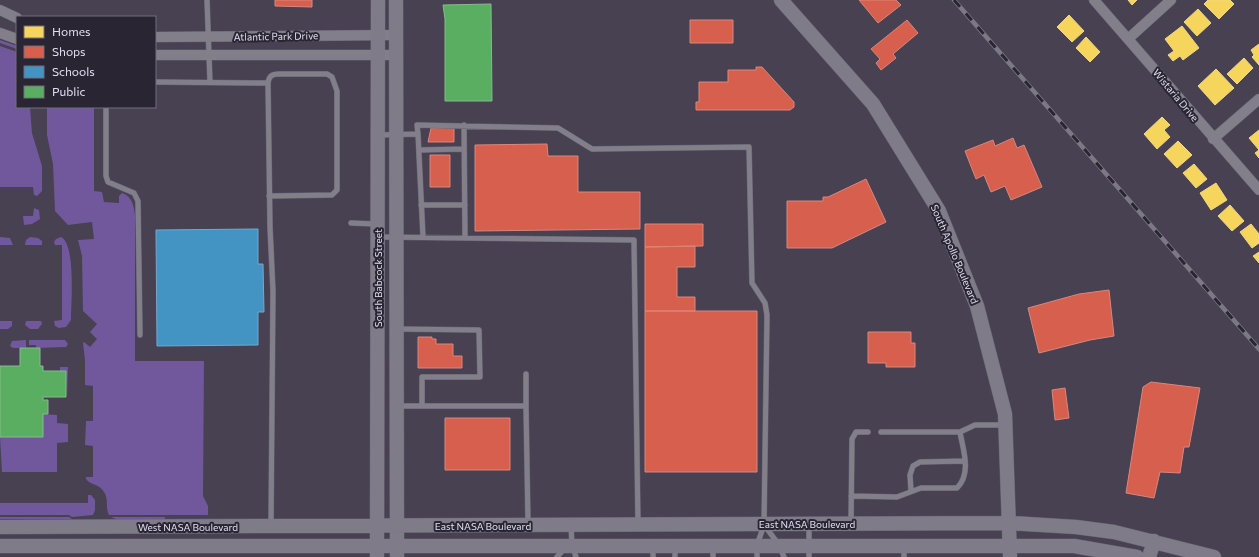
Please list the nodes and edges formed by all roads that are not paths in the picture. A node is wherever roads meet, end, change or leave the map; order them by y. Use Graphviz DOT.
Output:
graph roads {
  1 [pos="207,0"];
  2 [pos="378,0"];
  3 [pos="396,0"];
  4 [pos="781,0"];
  5 [pos="1094,0"];
  6 [pos="1171,0"];
  7 [pos="0,10"];
  8 [pos="16,18"];
  9 [pos="0,33"];
  10 [pos="378,35"];
  11 [pos="396,35"];
  12 [pos="156,37"];
  13 [pos="210,37"];
  14 [pos="16,39"];
  15 [pos="1128,39"];
  16 [pos="378,54"];
  17 [pos="156,55"];
  18 [pos="210,55"];
  19 [pos="396,55"];
  20 [pos="156,82"];
  21 [pos="210,83"];
  22 [pos="268,83"];
  23 [pos="1259,99"];
  24 [pos="106,108"];
  25 [pos="464,125"];
  26 [pos="418,134"];
  27 [pos="378,135"];
  28 [pos="396,135"];
  29 [pos="1213,139"];
  30 [pos="464,149"];
  31 [pos="419,150"];
  32 [pos="1259,190"];
  33 [pos="269,196"];
  34 [pos="421,205"];
  35 [pos="465,205"];
  36 [pos="351,223"];
  37 [pos="378,231"];
  38 [pos="396,237"];
  39 [pos="423,237"];
  40 [pos="465,238"];
  41 [pos="396,329"];
  42 [pos="140,335"];
  43 [pos="526,374"];
  44 [pos="396,406"];
  45 [pos="422,406"];
  46 [pos="526,406"];
  47 [pos="1006,425"];
  48 [pos="868,432"];
  49 [pos="881,432"];
  50 [pos="960,432"];
  51 [pos="965,461"];
  52 [pos="912,491"];
  53 [pos="851,496"];
  54 [pos="1010,523"];
  55 [pos="809,524"];
  56 [pos="851,524"];
  57 [pos="638,525"];
  58 [pos="764,525"];
  59 [pos="529,526"];
  60 [pos="571,526"];
  61 [pos="0,527"];
  62 [pos="271,527"];
  63 [pos="377,527"];
  64 [pos="397,527"];
  65 [pos="1154,541"];
  66 [pos="0,546"];
  67 [pos="377,551"];
  68 [pos="397,551"];
  69 [pos="574,551"];
  70 [pos="653,551"];
  71 [pos="675,551"];
  72 [pos="713,551"];
  73 [pos="757,551"];
  74 [pos="781,551"];
  75 [pos="809,551"];
  76 [pos="904,551"];
  77 [pos="1010,551"];
  78 [pos="1114,555"];
  79 [pos="558,557"];
  80 [pos="1137,557"];
  81 [pos="1149,557"];
  82 [pos="1214,557"];
  1 -- 13 [label="lane"];
  2 -- 10 [label="main road, South Babcock Street"];
  3 -- 11 [label="main road, South Babcock Street"];
  4 -- 47 [label="main road, South Apollo Boulevard"];
  5 -- 15 [label="street, Wistaria Drive"];
  6 -- 15 [label="street"];
  7 -- 8 [label="street"];
  9 -- 14 [label="street"];
  10 -- 11 [label="street, Atlantic Park Drive"];
  10 -- 13 [label="street, Atlantic Park Drive"];
  10 -- 16 [label="main road, South Babcock Street"];
  11 -- 19 [label="main road, South Babcock Street"];
  12 -- 13 [label="street, Atlantic Park Drive"];
  13 -- 18 [label="lane"];
  15 -- 29 [label="street, Wistaria Drive"];
  16 -- 18 [label="street, Atlantic Park Drive"];
  16 -- 19 [label="street, Atlantic Park Drive"];
  16 -- 27 [label="main road, South Babcock Street"];
  17 -- 18 [label="street, Atlantic Park Drive"];
  18 -- 21 [label="lane"];
  19 -- 28 [label="main road, South Babcock Street"];
  20 -- 21 [label="lane"];
  21 -- 22 [label="lane"];
  22 -- 33 [label="lane"];
  22 -- 33 [label="lane"];
  23 -- 29 [label="street"];
  24 -- 42 [label="lane"];
  25 -- 26 [label="lane"];
  25 -- 30 [label="lane"];
  25 -- 58 [label="lane"];
  26 -- 28 [label="lane"];
  26 -- 31 [label="lane"];
  27 -- 28 [label="lane"];
  27 -- 37 [label="main road, South Babcock Street"];
  28 -- 38 [label="main road, South Babcock Street"];
  29 -- 32 [label="street, Wistaria Drive"];
  30 -- 31 [label="lane"];
  30 -- 35 [label="lane"];
  31 -- 34 [label="lane"];
  33 -- 62 [label="lane"];
  34 -- 35 [label="lane"];
  34 -- 39 [label="lane"];
  35 -- 40 [label="lane"];
  36 -- 37 [label="lane"];
  37 -- 38 [label="lane"];
  37 -- 63 [label="main road, South Babcock Street"];
  38 -- 39 [label="lane"];
  38 -- 41 [label="main road, South Babcock Street"];
  39 -- 40 [label="lane"];
  40 -- 57 [label="lane"];
  41 -- 44 [label="main road, South Babcock Street"];
  41 -- 45 [label="lane"];
  43 -- 46 [label="lane"];
  44 -- 45 [label="lane"];
  44 -- 64 [label="main road, South Babcock Street"];
  45 -- 46 [label="lane"];
  46 -- 59 [label="lane"];
  47 -- 50 [label="lane"];
  47 -- 54 [label="main road, South Apollo Boulevard"];
  48 -- 53 [label="lane"];
  49 -- 50 [label="lane"];
  50 -- 51 [label="lane"];
  51 -- 52 [label="lane"];
  51 -- 52 [label="lane"];
  52 -- 53 [label="lane"];
  53 -- 56 [label="lane"];
  54 -- 56 [label="main road, East NASA Boulevard"];
  54 -- 65 [label="main road, East NASA Boulevard"];
  54 -- 77 [label="main road, South Apollo Boulevard"];
  55 -- 56 [label="main road, East NASA Boulevard"];
  55 -- 58 [label="main road, East NASA Boulevard"];
  55 -- 75 [label="lane"];
  57 -- 58 [label="main road, East NASA Boulevard"];
  57 -- 60 [label="main road, East NASA Boulevard"];
  58 -- 73 [label="lane"];
  58 -- 74 [label="lane"];
  59 -- 60 [label="main road, East NASA Boulevard"];
  59 -- 64 [label="main road, East NASA Boulevard"];
  60 -- 69 [label="lane"];
  61 -- 62 [label="main road, West NASA Boulevard"];
  62 -- 63 [label="main road, West NASA Boulevard"];
  63 -- 64 [label="main road"];
  63 -- 67 [label="main road, South Babcock Street"];
  64 -- 68 [label="main road, South Babcock Street"];
  65 -- 81 [label="main road"];
  65 -- 82 [label="main road, East NASA Boulevard"];
  66 -- 67 [label="main road, West NASA Boulevard"];
  67 -- 68 [label="main road, East NASA Boulevard"];
  68 -- 69 [label="main road, East NASA Boulevard"];
  69 -- 70 [label="main road, East NASA Boulevard"];
  69 -- 79 [label="lane"];
  70 -- 71 [label="main road, East NASA Boulevard"];
  71 -- 72 [label="main road, East NASA Boulevard"];
  72 -- 73 [label="main road, East NASA Boulevard"];
  73 -- 74 [label="main road, East NASA Boulevard"];
  74 -- 75 [label="main road, East NASA Boulevard"];
  75 -- 76 [label="main road, East NASA Boulevard"];
  76 -- 77 [label="main road, East NASA Boulevard"];
  77 -- 78 [label="main road, East NASA Boulevard"];
  78 -- 80 [label="main road, East NASA Boulevard"];
}
